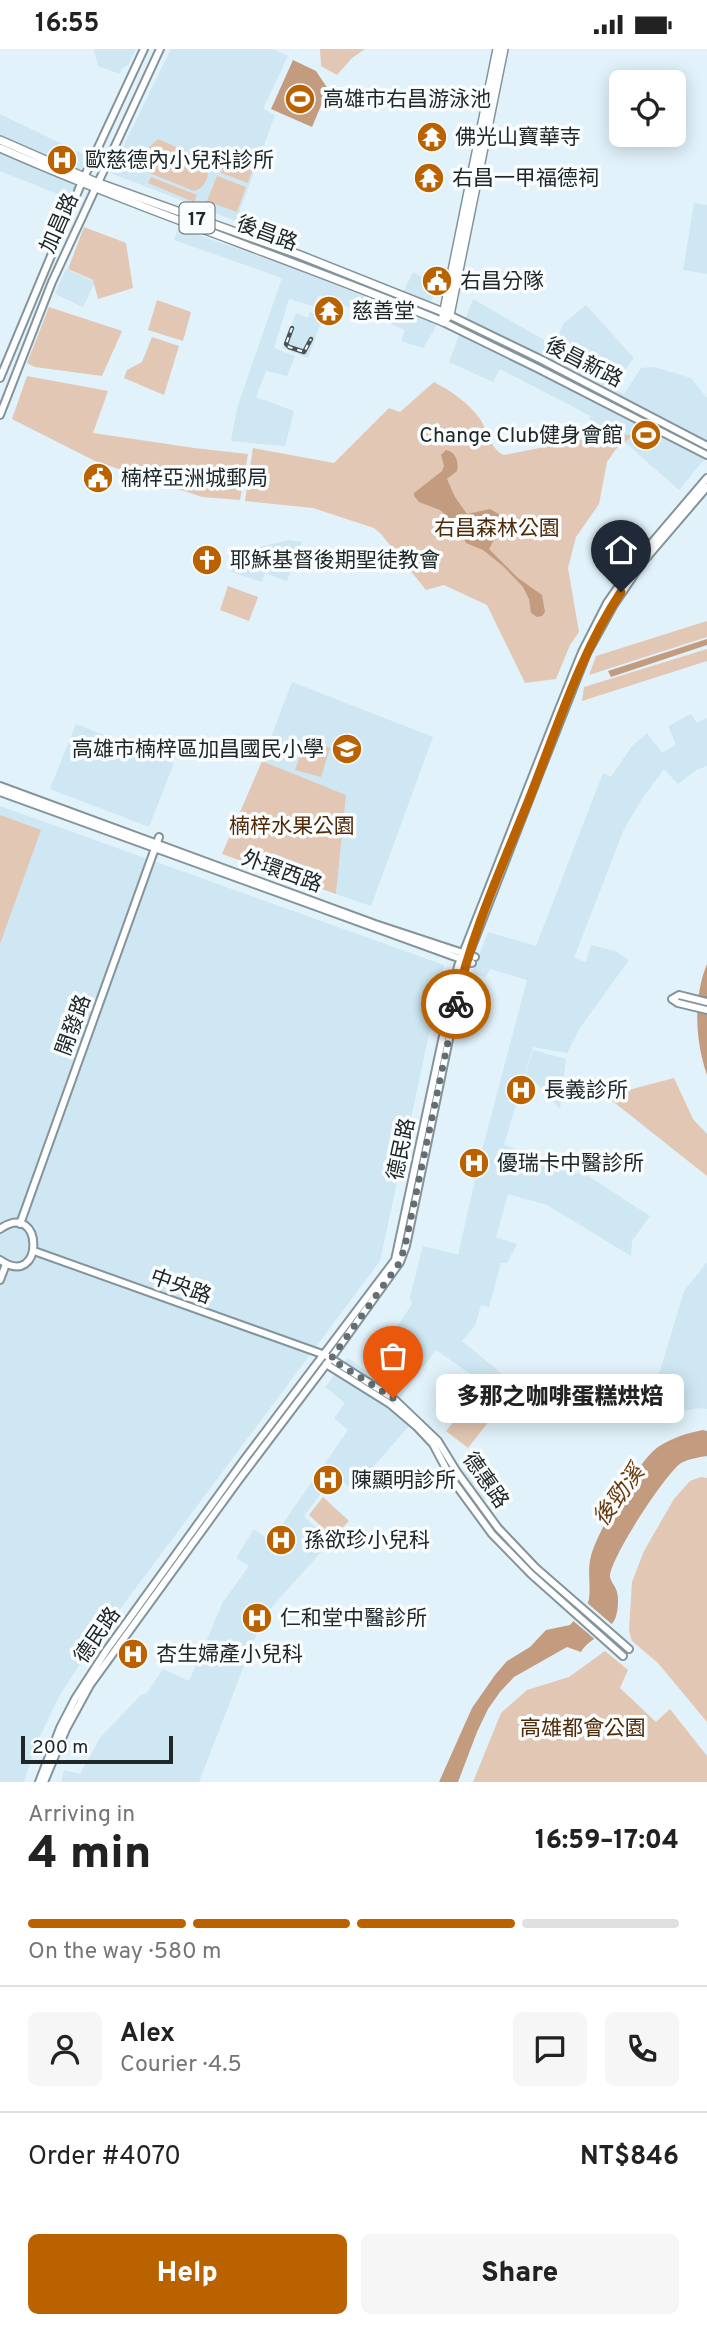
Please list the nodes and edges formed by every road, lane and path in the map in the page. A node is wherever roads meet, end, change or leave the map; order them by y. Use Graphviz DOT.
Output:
graph roads {
  1 [pos="144,49"];
  2 [pos="160,49"];
  3 [pos="498,49"];
  4 [pos="503,49"];
  5 [pos="0,140"];
  6 [pos="0,148"];
  7 [pos="83,180"];
  8 [pos="95,185"];
  9 [pos="446,314"];
  10 [pos="443,322"];
  11 [pos="0,378"];
  12 [pos="0,415"];
  13 [pos="707,446"];
  14 [pos="707,455"];
  15 [pos="707,478"];
  16 [pos="707,487"];
  17 [pos="0,786"];
  18 [pos="0,792"];
  19 [pos="157,843"];
  20 [pos="467,958"];
  21 [pos="707,1002"];
  22 [pos="707,1010"];
  23 [pos="20,1224"];
  24 [pos="0,1229"];
  25 [pos="34,1251"];
  26 [pos="3,1262"];
  27 [pos="0,1280"];
  28 [pos="324,1358"];
  29 [pos="563,1597"];
  30 [pos="629,1649"];
  31 [pos="623,1656"];
  32 [pos="39,1782"];
  33 [pos="44,1782"];
  1 -- 7 [label="street, 加昌路"];
  2 -- 8 [label="street, 加昌路"];
  3 -- 9 [label="main road"];
  4 -- 9 [label="main road"];
  5 -- 7 [label="main road, 後昌路 / 17"];
  6 -- 7 [label="main road, 後昌路 / 17"];
  7 -- 8 [label="main road, 後昌路 / 17"];
  7 -- 11 [label="street, 加昌路"];
  8 -- 9 [label="main road, 後昌路 / 17"];
  8 -- 10 [label="main road, 後昌路 / 17"];
  8 -- 12 [label="street, 加昌路"];
  9 -- 10 [label="main road"];
  9 -- 13 [label="street, 後昌新路"];
  10 -- 14 [label="street, 後昌新路"];
  15 -- 20 [label="street, 德民路"];
  16 -- 20 [label="street, 德民路"];
  17 -- 19 [label="street, 外環西路"];
  18 -- 19 [label="street, 外環西路"];
  19 -- 20 [label="street, 外環西路"];
  19 -- 23 [label="street, 開發路"];
  20 -- 28 [label="street, 德民路"];
  21 -- 22 [label="street"];
  23 -- 24 [label="street"];
  23 -- 25 [label="street"];
  25 -- 26 [label="street"];
  25 -- 28 [label="street, 中央路"];
  26 -- 27 [label="street"];
  28 -- 29 [label="street, 德惠路"];
  28 -- 32 [label="street, 德民路"];
  28 -- 33 [label="street, 德民路"];
  29 -- 30 [label="street, 德惠路"];
  29 -- 31 [label="street, 德惠路"];
}
